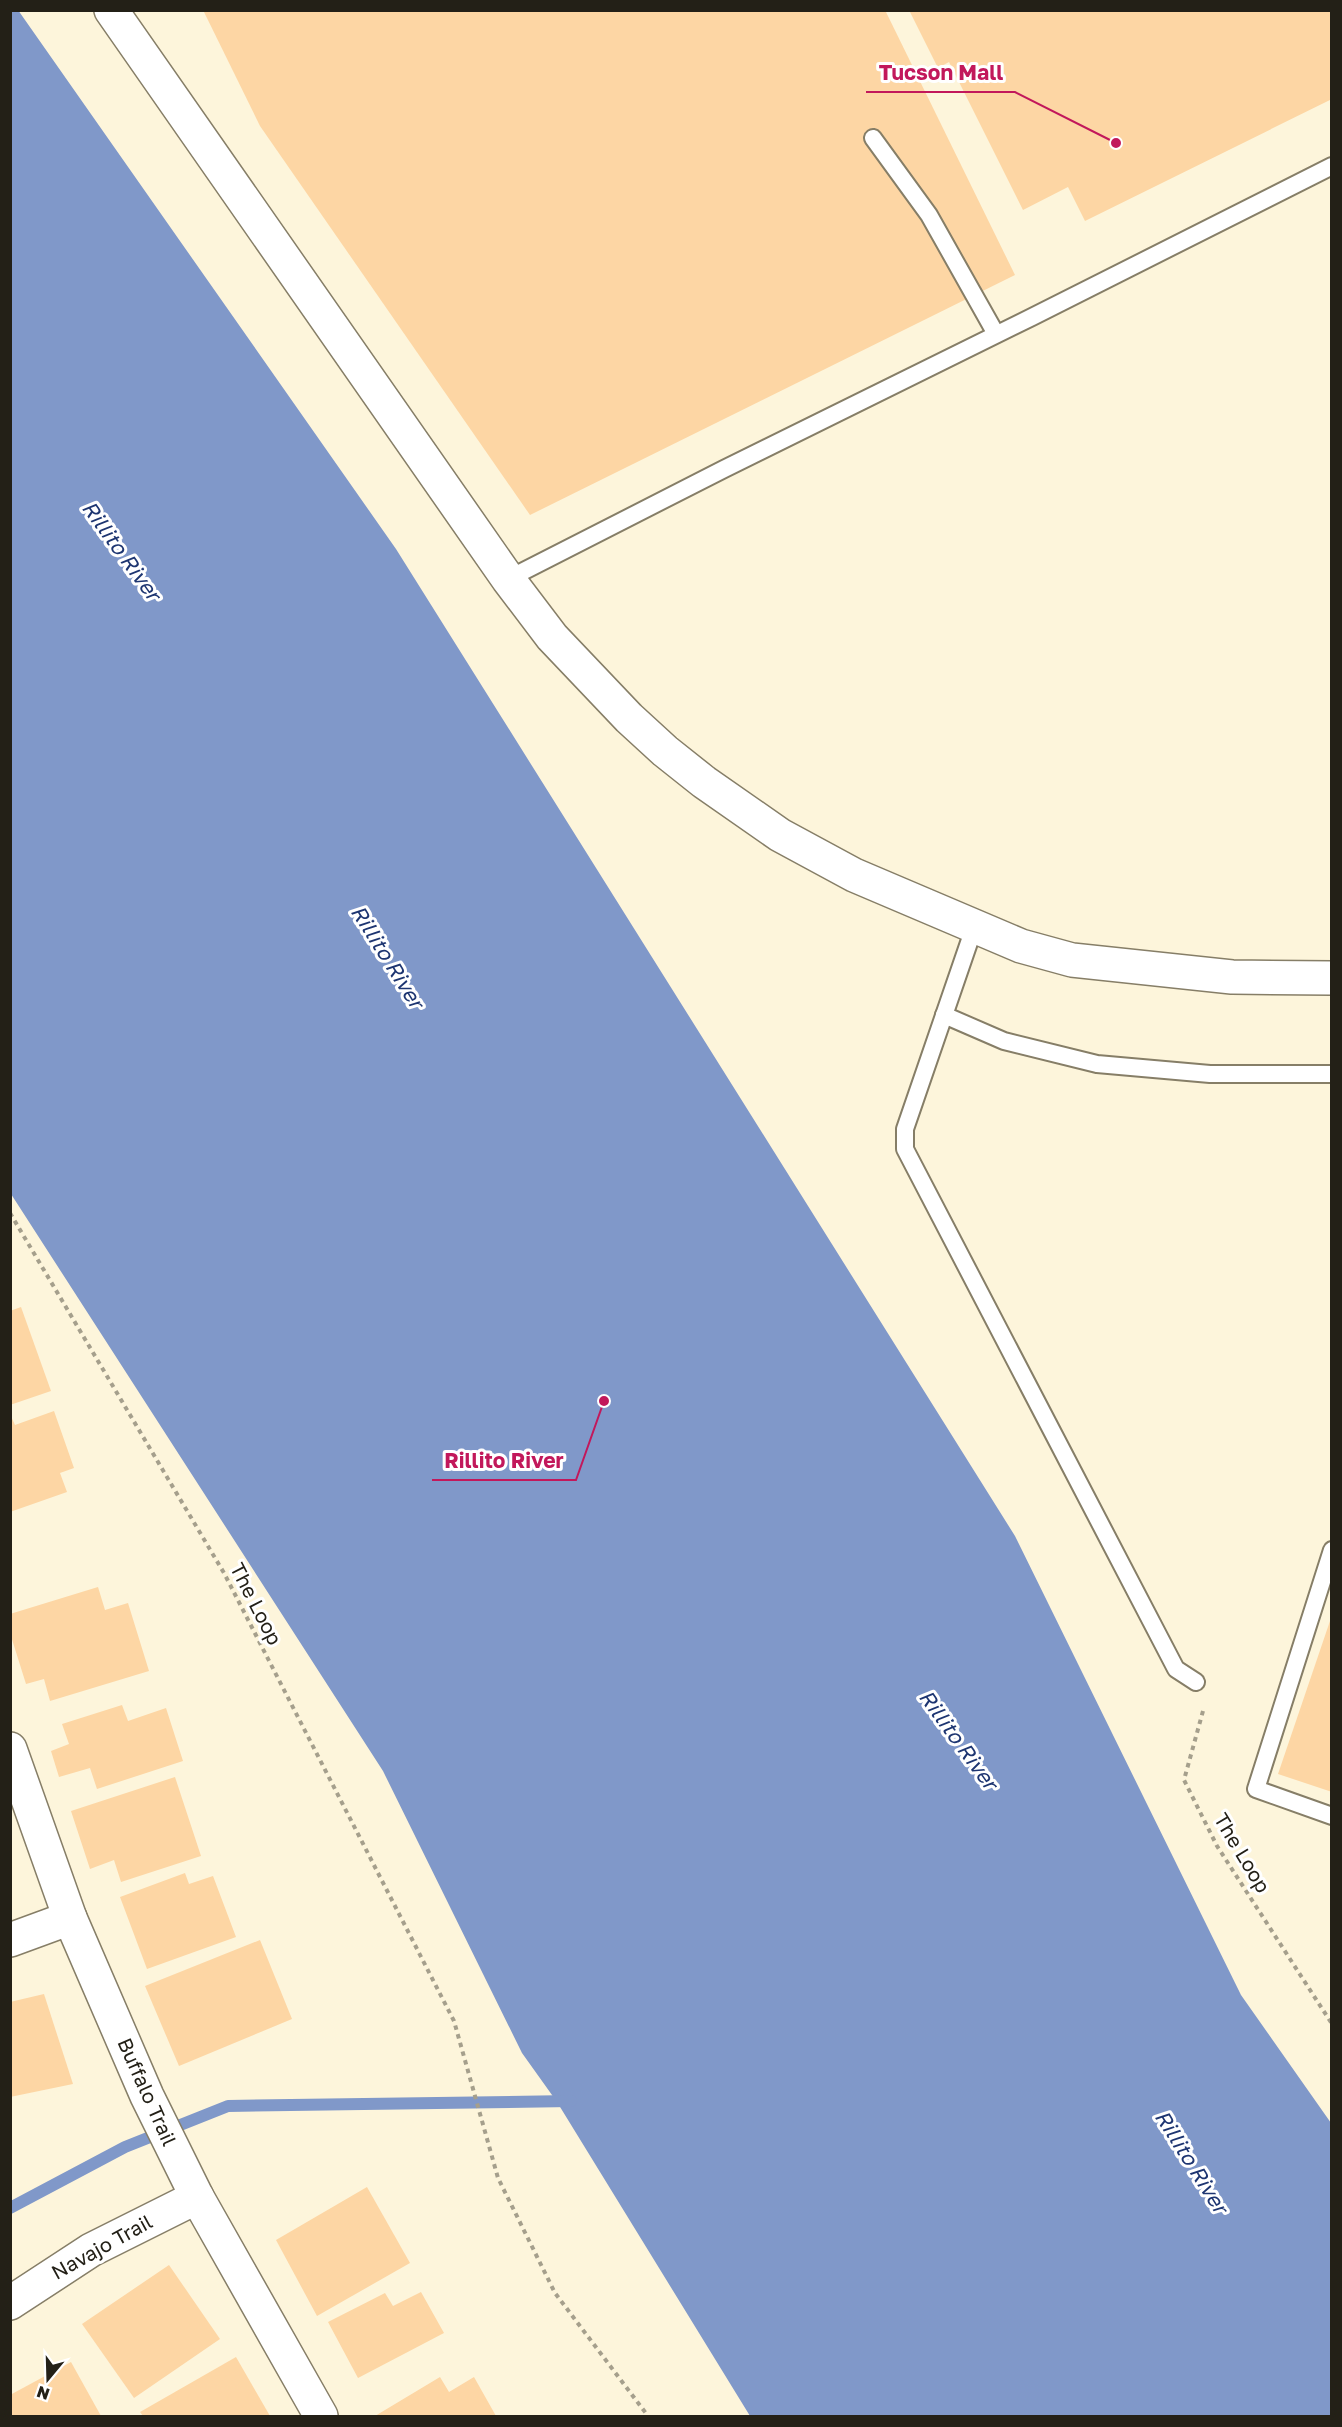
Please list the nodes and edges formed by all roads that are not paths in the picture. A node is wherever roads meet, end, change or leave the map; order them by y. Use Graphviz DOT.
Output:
graph roads {
  1 [pos="111,10"];
  2 [pos="873,138"];
  3 [pos="1332,166"];
  4 [pos="996,334"];
  5 [pos="508,579"];
  6 [pos="975,927"];
  7 [pos="1332,978"];
  8 [pos="944,1015"];
  9 [pos="1332,1074"];
  10 [pos="1332,1550"];
  11 [pos="1196,1682"];
  12 [pos="10,1749"];
  13 [pos="1332,1816"];
  14 [pos="70,1918"];
  15 [pos="10,1940"];
  16 [pos="190,2186"];
  17 [pos="10,2303"];
  18 [pos="321,2416"];
  1 -- 5 [label="street"];
  2 -- 4 [label="lane"];
  3 -- 4 [label="lane"];
  4 -- 5 [label="lane"];
  5 -- 6 [label="street"];
  6 -- 7 [label="street"];
  6 -- 8 [label="lane"];
  8 -- 9 [label="lane"];
  8 -- 11 [label="lane"];
  10 -- 13 [label="lane"];
  12 -- 14 [label="street, Buffalo Trail"];
  14 -- 15 [label="street"];
  14 -- 16 [label="street, Buffalo Trail"];
  16 -- 17 [label="street, Navajo Trail"];
  16 -- 18 [label="street, Buffalo Trail"];
}
